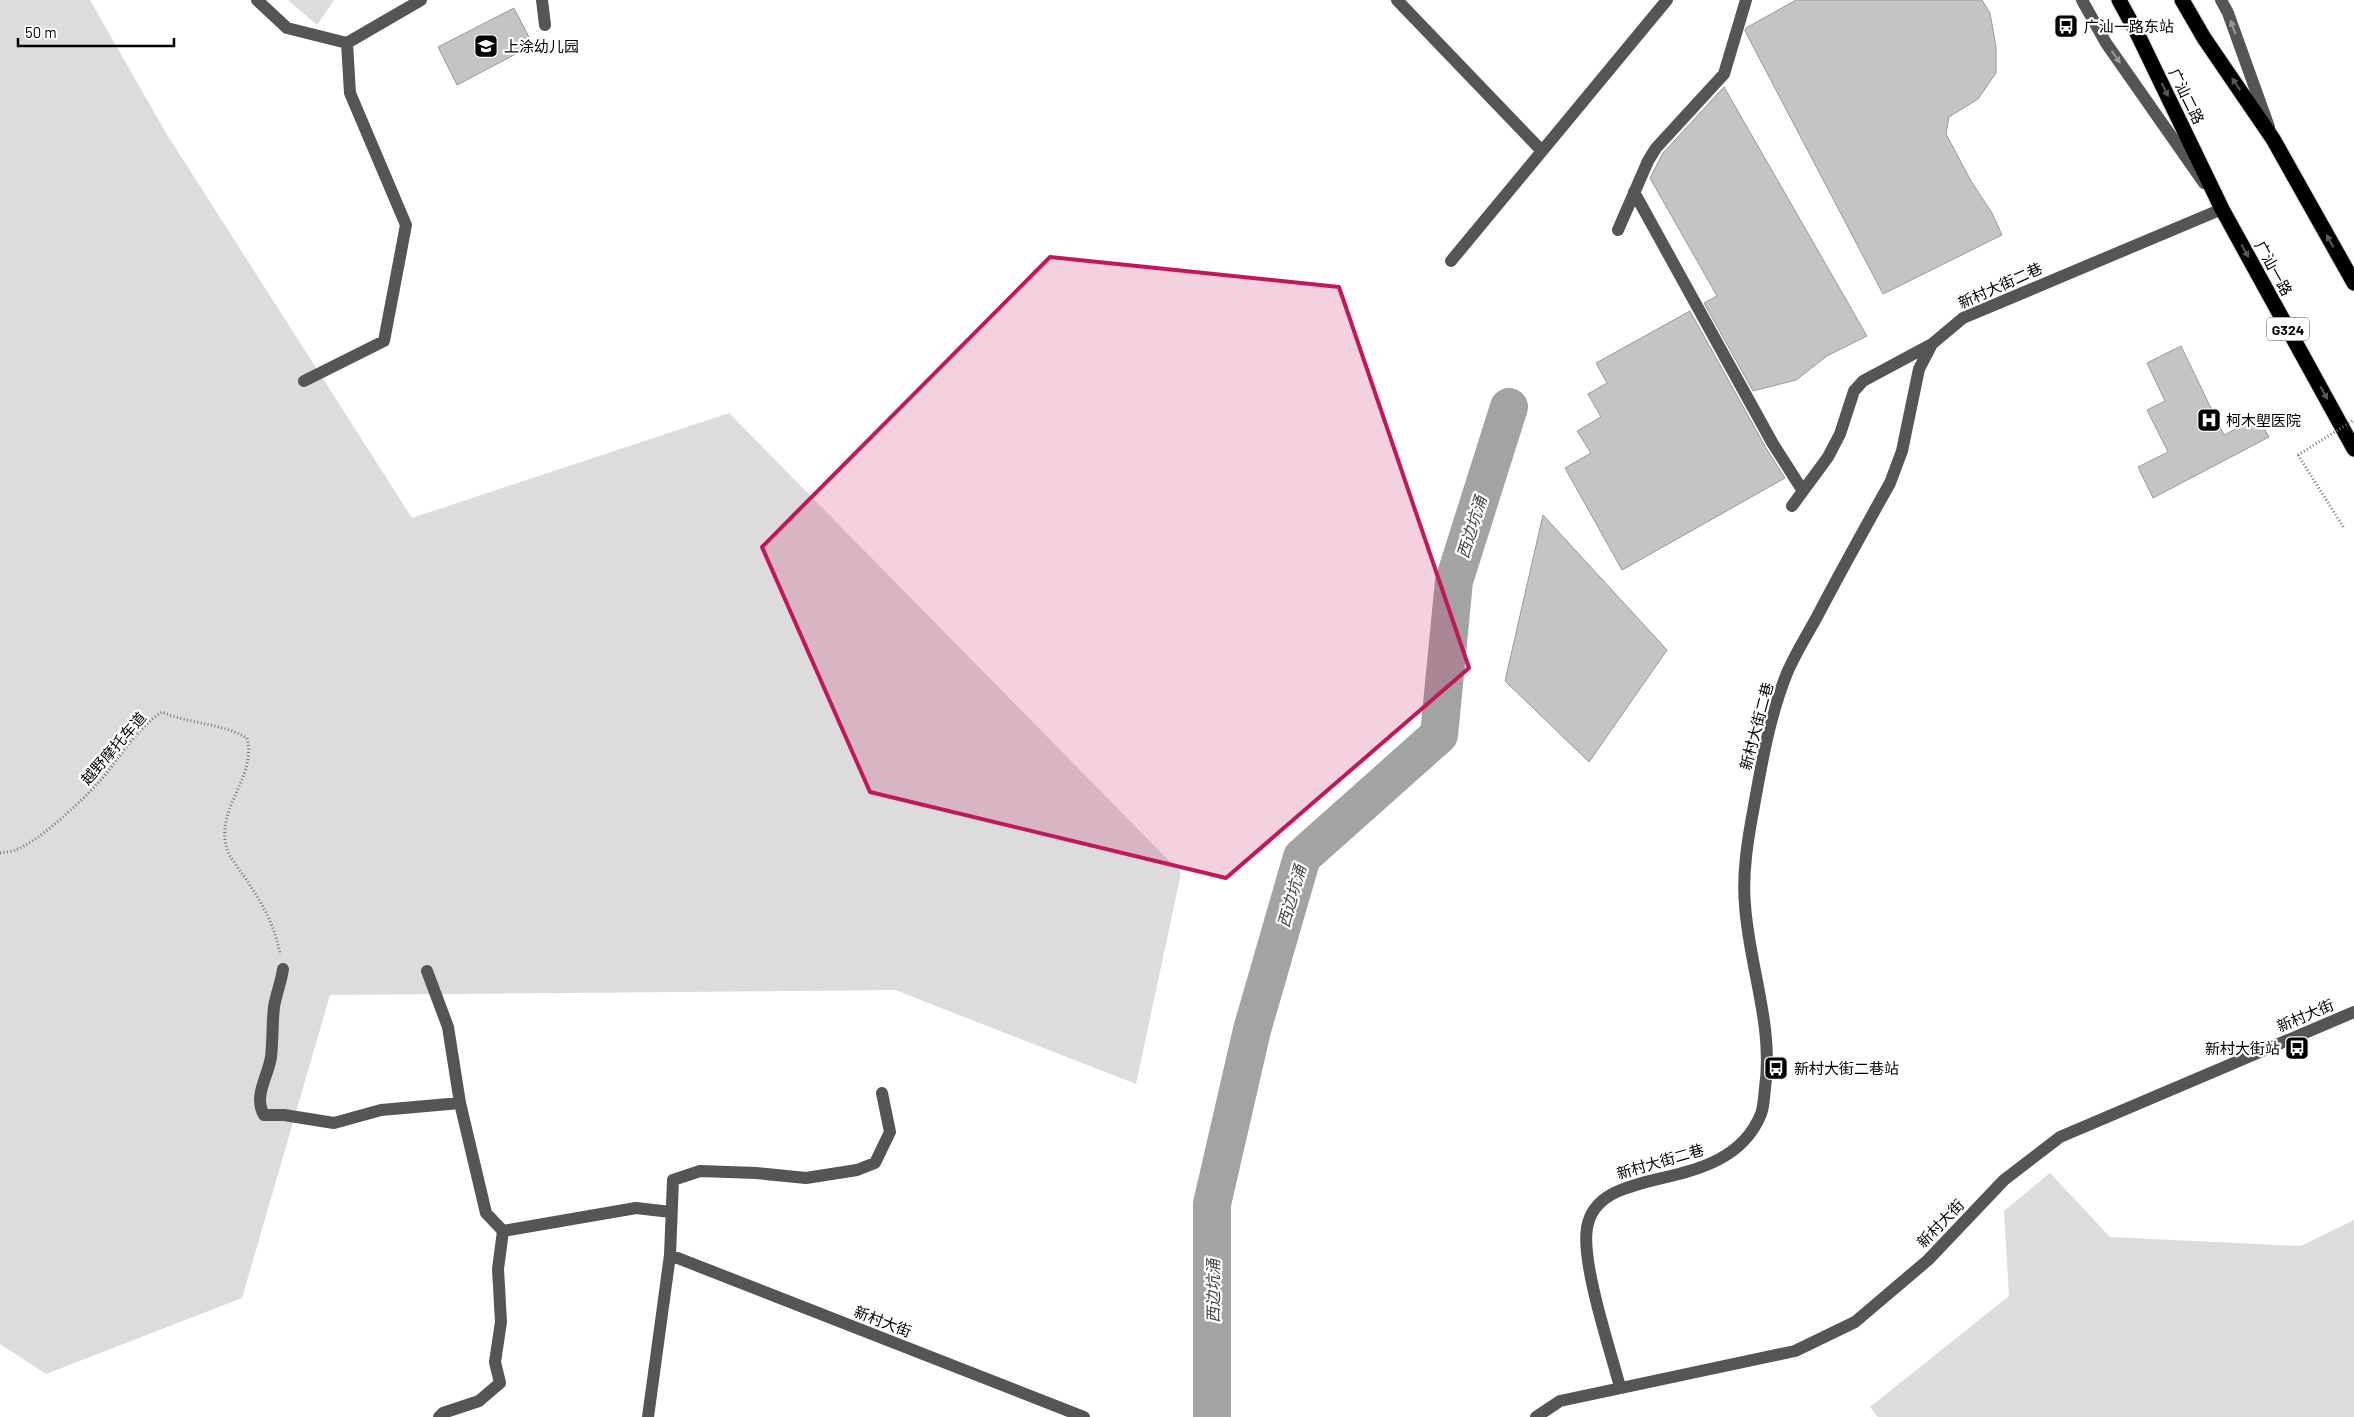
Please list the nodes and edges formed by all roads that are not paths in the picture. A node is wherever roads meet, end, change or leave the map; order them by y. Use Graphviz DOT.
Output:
graph roads {
  1 [pos="257,0"];
  2 [pos="422,0"];
  3 [pos="542,0"];
  4 [pos="1397,0"];
  5 [pos="1667,0"];
  6 [pos="1746,0"];
  7 [pos="2082,0"];
  8 [pos="2118,0"];
  9 [pos="2182,0"];
  10 [pos="2221,0"];
  11 [pos="545,25"];
  12 [pos="347,43"];
  13 [pos="2273,139"];
  14 [pos="1541,150"];
  15 [pos="1634,192"];
  16 [pos="2222,208"];
  17 [pos="1618,230"];
  18 [pos="1451,261"];
  19 [pos="2354,284"];
  20 [pos="1932,344"];
  21 [pos="304,381"];
  22 [pos="2354,449"];
  23 [pos="1803,491"];
  24 [pos="1792,506"];
  25 [pos="282,969"];
  26 [pos="427,971"];
  27 [pos="2354,1012"];
  28 [pos="882,1093"];
  29 [pos="460,1103"];
  30 [pos="671,1212"];
  31 [pos="503,1230"];
  32 [pos="670,1255"];
  33 [pos="1620,1387"];
  34 [pos="439,1417"];
  35 [pos="648,1417"];
  36 [pos="1084,1417"];
  37 [pos="1536,1417"];
  1 -- 12 [label="street"];
  2 -- 12 [label="street"];
  3 -- 11 [label="street"];
  4 -- 14 [label="street"];
  5 -- 14 [label="street"];
  6 -- 15 [label="street"];
  7 -- 16 [label="street, one-way"];
  8 -- 16 [label="highway, 广汕二路 / G324, one-way"];
  13 -- 9 [label="highway, one-way"];
  13 -- 10 [label="street, one-way"];
  12 -- 21 [label="street"];
  19 -- 13 [label="highway, one-way"];
  14 -- 18 [label="street"];
  15 -- 17 [label="street"];
  15 -- 23 [label="street"];
  16 -- 20 [label="street, 新村大街二巷"];
  16 -- 22 [label="highway, 广汕一路 / G324, one-way"];
  20 -- 23 [label="street"];
  20 -- 33 [label="street, 新村大街二巷"];
  23 -- 24 [label="street"];
  25 -- 29 [label="street"];
  26 -- 29 [label="street"];
  27 -- 33 [label="street, 新村大街"];
  28 -- 30 [label="street"];
  29 -- 31 [label="street"];
  30 -- 31 [label="street"];
  30 -- 32 [label="street"];
  31 -- 34 [label="street"];
  32 -- 35 [label="street"];
  32 -- 36 [label="street, 新村大街"];
  33 -- 37 [label="street, 新村大街"];
}
